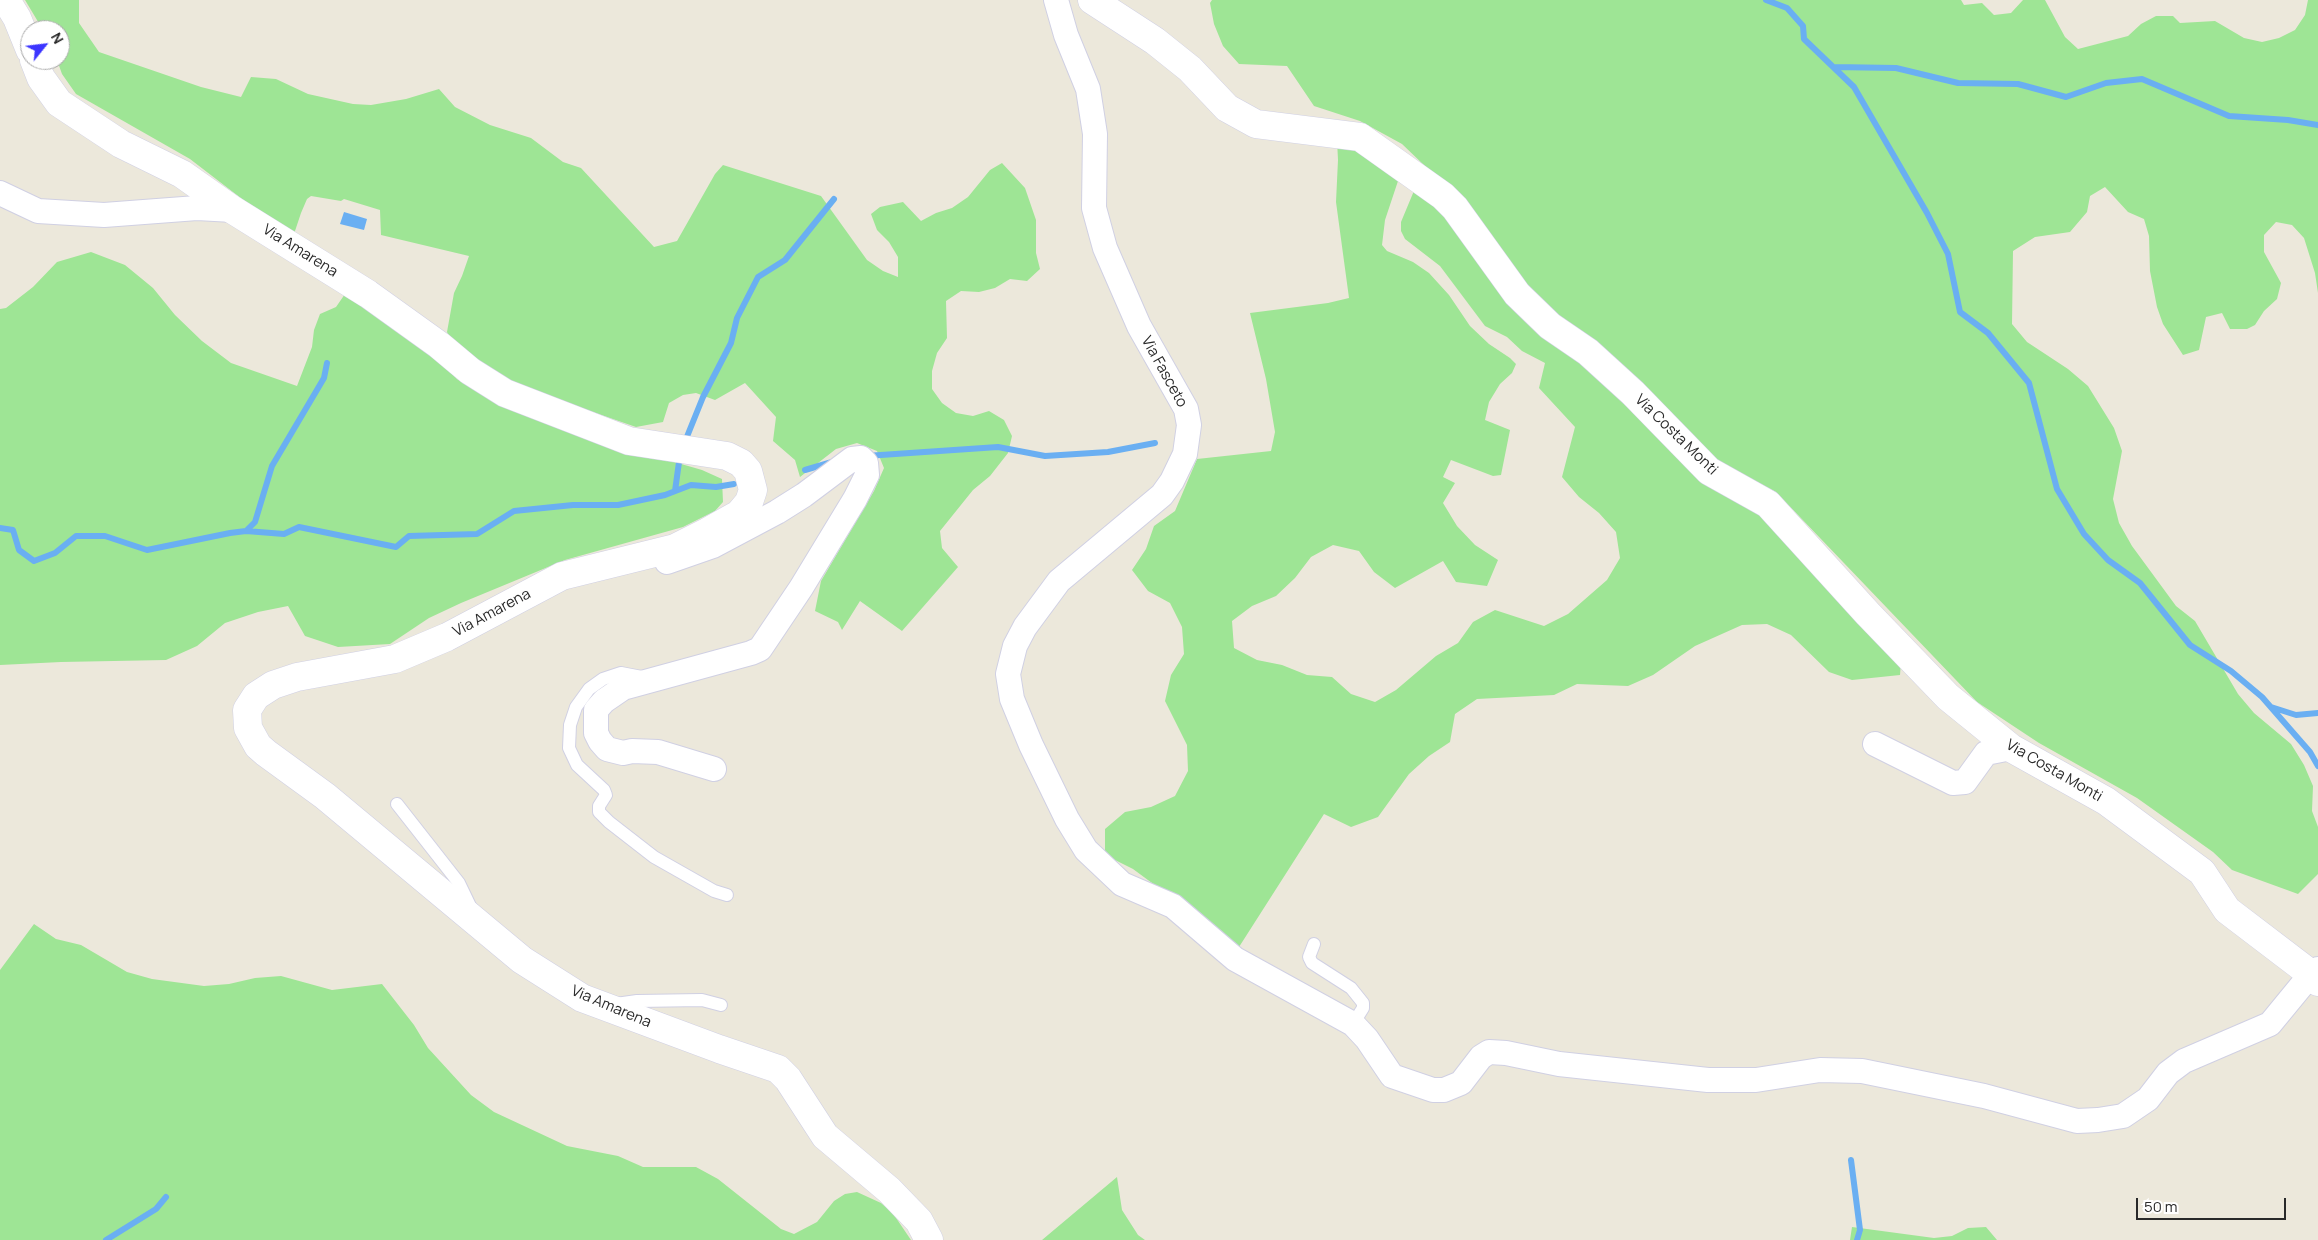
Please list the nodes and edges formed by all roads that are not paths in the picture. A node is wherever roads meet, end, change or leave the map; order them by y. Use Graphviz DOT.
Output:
graph roads {
  1 [pos="6,0"];
  2 [pos="1056,0"];
  3 [pos="1092,0"];
  4 [pos="20,25"];
  5 [pos="38,70"];
  6 [pos="0,193"];
  7 [pos="232,210"];
  8 [pos="634,558"];
  9 [pos="652,680"];
  10 [pos="1875,744"];
  11 [pos="2011,748"];
  12 [pos="714,769"];
  13 [pos="397,804"];
  14 [pos="727,895"];
  15 [pos="477,922"];
  16 [pos="1314,944"];
  17 [pos="2316,975"];
  18 [pos="720,1005"];
  19 [pos="603,1006"];
  20 [pos="1353,1024"];
  21 [pos="929,1240"];
  1 -- 4 [label="street"];
  2 -- 20 [label="street, Via Fasceto"];
  3 -- 11 [label="street, Via Costa Monti"];
  5 -- 7 [label="street, Via Amarena"];
  6 -- 7 [label="street"];
  7 -- 8 [label="street, Via Amarena"];
  8 -- 9 [label="street"];
  8 -- 15 [label="street, Via Amarena"];
  9 -- 12 [label="street"];
  9 -- 14 [label="lane"];
  10 -- 11 [label="street"];
  11 -- 17 [label="street, Via Costa Monti"];
  13 -- 15 [label="lane"];
  15 -- 19 [label="street, Via Amarena"];
  16 -- 20 [label="lane"];
  17 -- 20 [label="street, Via Fasceto"];
  18 -- 19 [label="lane"];
  19 -- 21 [label="street, Via Amarena"];
}
